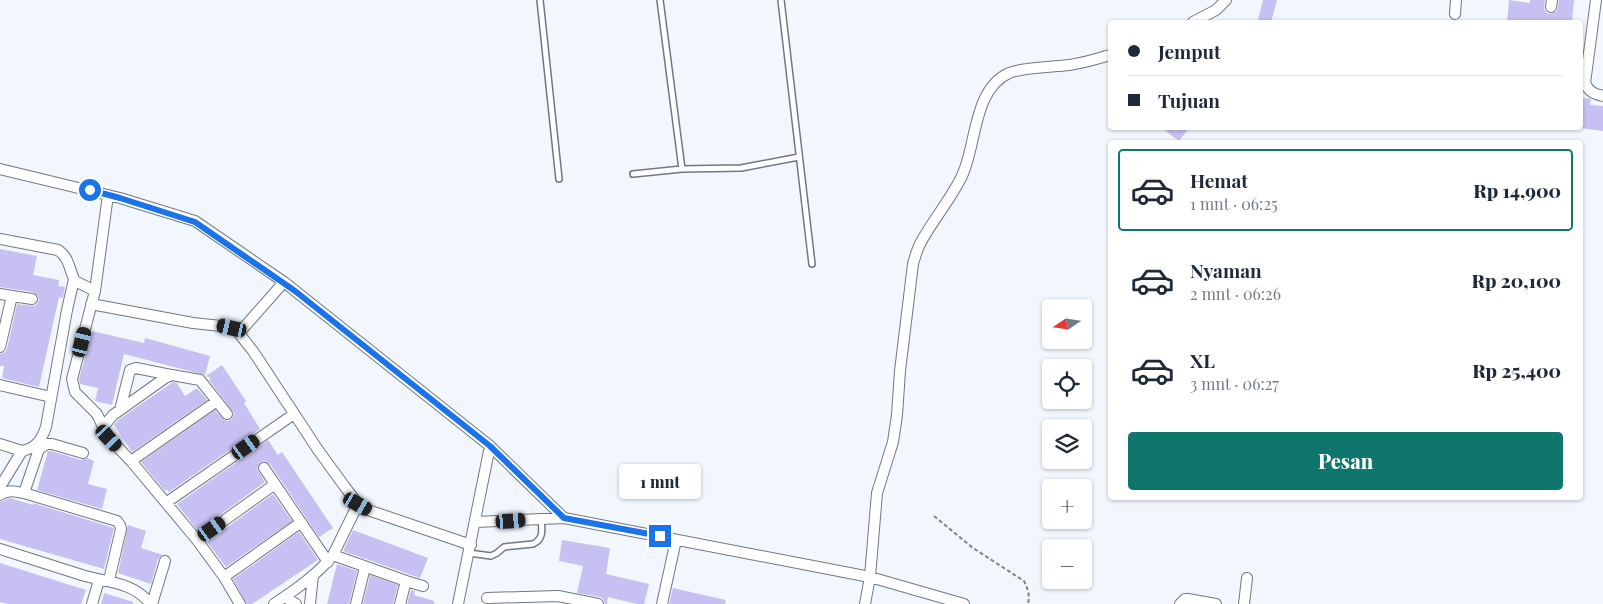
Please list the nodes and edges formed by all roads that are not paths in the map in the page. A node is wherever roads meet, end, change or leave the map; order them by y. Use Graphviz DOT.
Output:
graph roads {
  1 [pos="540,0"];
  2 [pos="660,0"];
  3 [pos="781,0"];
  4 [pos="1226,0"];
  5 [pos="1456,0"];
  6 [pos="1596,0"];
  7 [pos="1455,14"];
  8 [pos="1599,17"];
  9 [pos="1197,20"];
  10 [pos="1108,56"];
  11 [pos="1603,96"];
  12 [pos="799,157"];
  13 [pos="0,169"];
  14 [pos="682,169"];
  15 [pos="633,174"];
  16 [pos="559,179"];
  17 [pos="108,195"];
  18 [pos="0,239"];
  19 [pos="812,264"];
  20 [pos="74,280"];
  21 [pos="284,282"];
  22 [pos="94,291"];
  23 [pos="0,294"];
  24 [pos="12,296"];
  25 [pos="32,299"];
  26 [pos="91,304"];
  27 [pos="239,334"];
  28 [pos="0,347"];
  29 [pos="172,375"];
  30 [pos="0,385"];
  31 [pos="51,397"];
  32 [pos="217,401"];
  33 [pos="120,410"];
  34 [pos="227,414"];
  35 [pos="294,414"];
  36 [pos="102,427"];
  37 [pos="0,444"];
  38 [pos="490,446"];
  39 [pos="22,451"];
  40 [pos="83,453"];
  41 [pos="131,461"];
  42 [pos="264,468"];
  43 [pos="275,484"];
  44 [pos="0,487"];
  45 [pos="24,493"];
  46 [pos="0,495"];
  47 [pos="166,502"];
  48 [pos="358,504"];
  49 [pos="564,518"];
  50 [pos="541,519"];
  51 [pos="476,522"];
  52 [pos="300,523"];
  53 [pos="197,540"];
  54 [pos="676,540"];
  55 [pos="470,549"];
  56 [pos="0,550"];
  57 [pos="330,558"];
  58 [pos="165,561"];
  59 [pos="365,567"];
  60 [pos="314,575"];
  61 [pos="224,577"];
  62 [pos="870,577"];
  63 [pos="1247,578"];
  64 [pos="104,580"];
  65 [pos="406,581"];
  66 [pos="423,586"];
  67 [pos="285,597"];
  68 [pos="487,598"];
  69 [pos="509,600"];
  70 [pos="557,600"];
  71 [pos="949,602"];
  72 [pos="92,604"];
  73 [pos="151,604"];
  74 [pos="240,604"];
  75 [pos="274,604"];
  76 [pos="296,604"];
  77 [pos="310,604"];
  78 [pos="356,604"];
  79 [pos="400,604"];
  80 [pos="458,604"];
  81 [pos="598,604"];
  82 [pos="662,604"];
  83 [pos="865,604"];
  84 [pos="964,604"];
  85 [pos="1180,604"];
  86 [pos="1216,604"];
  87 [pos="1244,604"];
  1 -- 16 [label="lane"];
  2 -- 14 [label="lane"];
  3 -- 12 [label="lane"];
  4 -- 9 [label="street"];
  5 -- 7 [label="street"];
  6 -- 8 [label="street"];
  8 -- 11 [label="street"];
  10 -- 62 [label="street"];
  12 -- 14 [label="lane"];
  12 -- 19 [label="lane"];
  13 -- 17 [label="street"];
  14 -- 15 [label="lane"];
  17 -- 21 [label="street"];
  17 -- 22 [label="street"];
  18 -- 20 [label="street"];
  20 -- 22 [label="street"];
  20 -- 31 [label="street"];
  21 -- 27 [label="street"];
  21 -- 38 [label="street"];
  22 -- 26 [label="street"];
  23 -- 24 [label="street"];
  24 -- 25 [label="street"];
  24 -- 28 [label="street"];
  26 -- 27 [label="street"];
  26 -- 36 [label="street"];
  27 -- 35 [label="street"];
  29 -- 32 [label="street"];
  29 -- 33 [label="street"];
  29 -- 33 [label="street"];
  30 -- 31 [label="street"];
  31 -- 39 [label="street"];
  32 -- 34 [label="street"];
  32 -- 41 [label="street"];
  33 -- 36 [label="street"];
  35 -- 47 [label="street"];
  35 -- 48 [label="street"];
  36 -- 41 [label="street"];
  37 -- 39 [label="street"];
  38 -- 49 [label="street"];
  38 -- 51 [label="street"];
  39 -- 44 [label="street"];
  40 -- 45 [label="street"];
  41 -- 47 [label="street"];
  42 -- 43 [label="street"];
  43 -- 52 [label="street"];
  43 -- 53 [label="street"];
  45 -- 46 [label="street"];
  45 -- 64 [label="street"];
  47 -- 53 [label="street"];
  48 -- 55 [label="street"];
  48 -- 57 [label="street"];
  49 -- 50 [label="street"];
  49 -- 54 [label="street"];
  50 -- 51 [label="street"];
  50 -- 55 [label="lane"];
  51 -- 55 [label="street"];
  52 -- 57 [label="street"];
  52 -- 61 [label="street"];
  53 -- 61 [label="street"];
  54 -- 62 [label="street"];
  54 -- 82 [label="street"];
  55 -- 80 [label="street"];
  56 -- 64 [label="street"];
  57 -- 59 [label="street"];
  57 -- 60 [label="street"];
  58 -- 73 [label="street"];
  59 -- 65 [label="street"];
  59 -- 78 [label="street"];
  60 -- 67 [label="street"];
  60 -- 77 [label="street"];
  61 -- 74 [label="street"];
  62 -- 71 [label="street"];
  62 -- 83 [label="street"];
  63 -- 87 [label="street"];
  64 -- 72 [label="street"];
  64 -- 73 [label="street"];
  65 -- 66 [label="street"];
  65 -- 79 [label="street"];
  67 -- 75 [label="street"];
  67 -- 76 [label="street"];
  68 -- 69 [label="street"];
  69 -- 70 [label="street"];
  70 -- 81 [label="street"];
  71 -- 84 [label="street"];
  85 -- 86 [label="street"];
}
